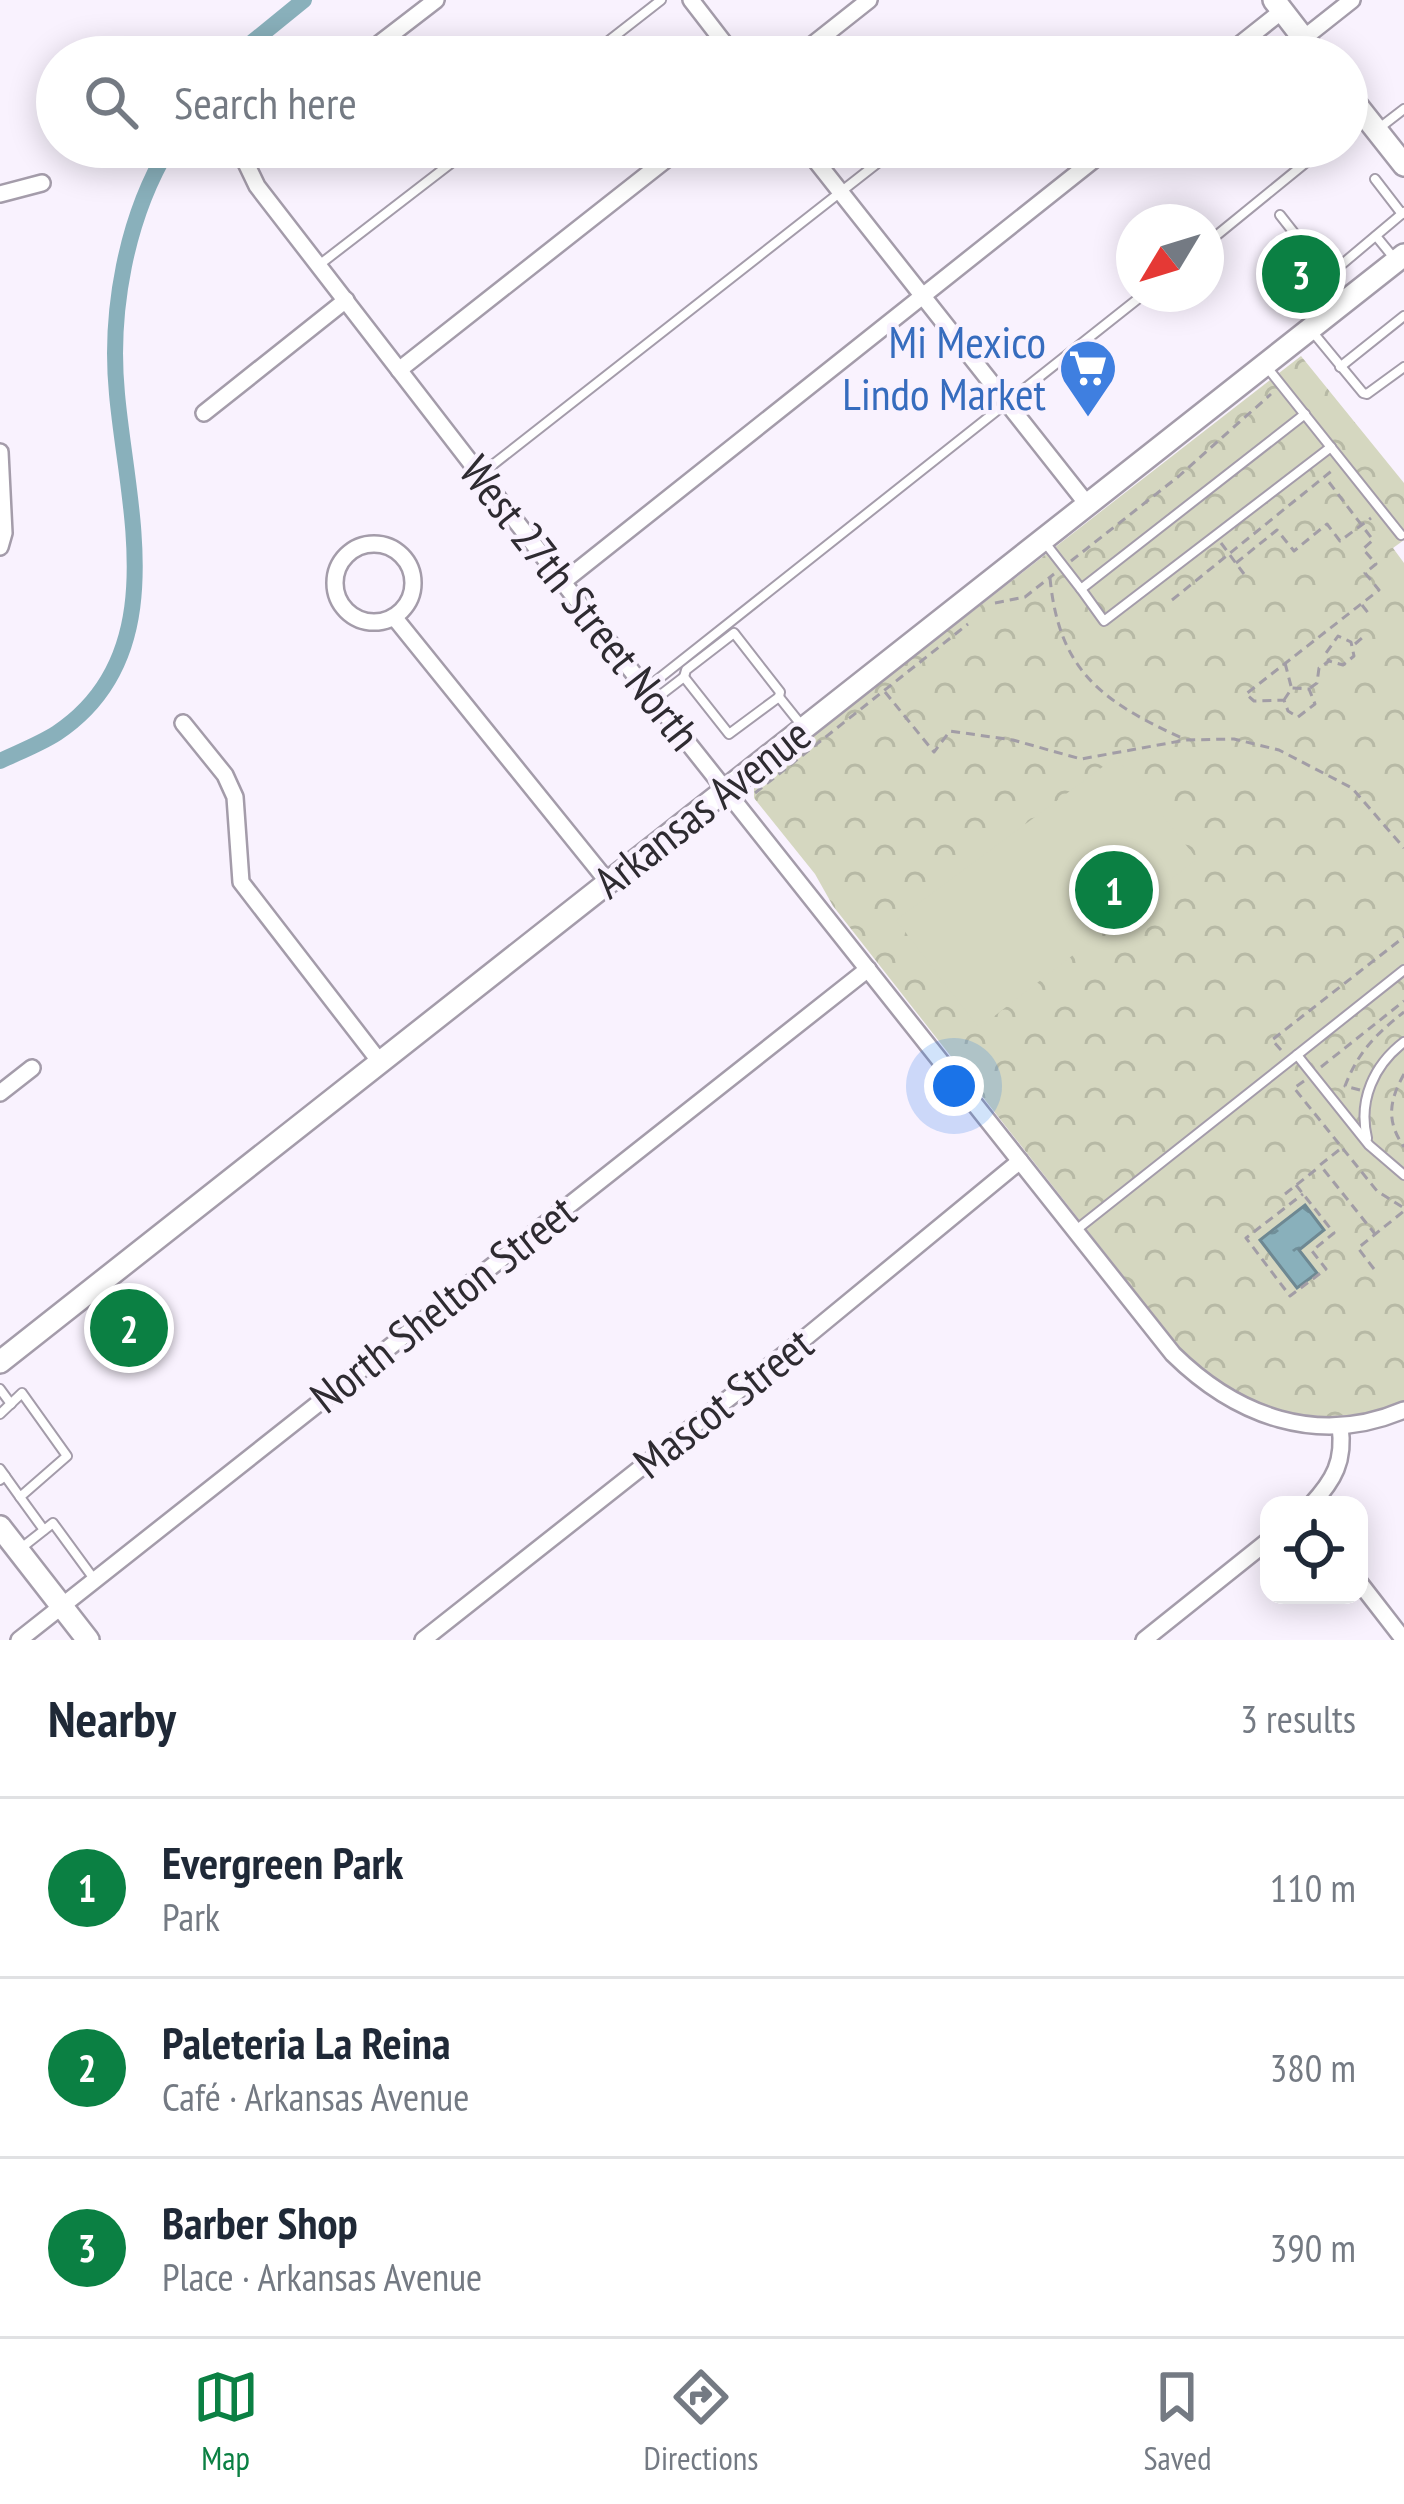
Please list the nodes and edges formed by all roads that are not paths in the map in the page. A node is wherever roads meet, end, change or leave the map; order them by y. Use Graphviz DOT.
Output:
graph roads {
  1 [pos="436,0"];
  2 [pos="661,0"];
  3 [pos="691,0"];
  4 [pos="868,0"];
  5 [pos="1352,0"];
  6 [pos="1278,6"];
  7 [pos="389,36"];
  8 [pos="614,36"];
  9 [pos="719,36"];
  10 [pos="823,36"];
  11 [pos="1246,36"];
  12 [pos="1302,36"];
  13 [pos="1307,36"];
  14 [pos="1404,109"];
  15 [pos="1368,123"];
  16 [pos="1368,130"];
  17 [pos="1404,165"];
  18 [pos="248,168"];
  19 [pos="445,168"];
  20 [pos="655,168"];
  21 [pos="822,168"];
  22 [pos="871,168"];
  23 [pos="1083,168"];
  24 [pos="1299,168"];
  25 [pos="1375,179"];
  26 [pos="42,183"];
  27 [pos="841,192"];
  28 [pos="0,194"];
  29 [pos="1403,213"];
  30 [pos="1280,215"];
  31 [pos="1224,229"];
  32 [pos="1376,236"];
  33 [pos="1400,258"];
  34 [pos="319,265"];
  35 [pos="1328,275"];
  36 [pos="923,295"];
  37 [pos="346,300"];
  38 [pos="1347,300"];
  39 [pos="1122,312"];
  40 [pos="1404,316"];
  41 [pos="1310,329"];
  42 [pos="1265,364"];
  43 [pos="1340,367"];
  44 [pos="1404,367"];
  45 [pos="399,370"];
  46 [pos="1010,403"];
  47 [pos="204,413"];
  48 [pos="1305,415"];
  49 [pos="1331,447"];
  50 [pos="0,452"];
  51 [pos="480,475"];
  52 [pos="1088,504"];
  53 [pos="1401,535"];
  54 [pos="1042,539"];
  55 [pos="0,547"];
  56 [pos="562,582"];
  57 [pos="1081,589"];
  58 [pos="394,617"];
  59 [pos="684,676"];
  60 [pos="650,695"];
  61 [pos="779,697"];
  62 [pos="183,723"];
  63 [pos="804,728"];
  64 [pos="732,797"];
  65 [pos="608,882"];
  66 [pos="868,968"];
  67 [pos="1404,970"];
  68 [pos="1404,1042"];
  69 [pos="1297,1055"];
  70 [pos="380,1062"];
  71 [pos="32,1068"];
  72 [pos="0,1093"];
  73 [pos="1369,1145"];
  74 [pos="1020,1161"];
  75 [pos="1404,1175"];
  76 [pos="1075,1231"];
  77 [pos="0,1362"];
  78 [pos="0,1389"];
  79 [pos="11,1404"];
  80 [pos="1404,1410"];
  81 [pos="0,1414"];
  82 [pos="1340,1426"];
  83 [pos="2,1475"];
  84 [pos="1318,1496"];
  85 [pos="20,1497"];
  86 [pos="0,1527"];
  87 [pos="44,1530"];
  88 [pos="1260,1547"];
  89 [pos="18,1550"];
  90 [pos="94,1580"];
  91 [pos="1368,1594"];
  92 [pos="62,1606"];
  93 [pos="19,1640"];
  94 [pos="88,1640"];
  95 [pos="423,1640"];
  96 [pos="1144,1640"];
  97 [pos="1404,1640"];
  1 -- 7 [label="street"];
  2 -- 8 [label="lane"];
  3 -- 9 [label="street"];
  4 -- 10 [label="street"];
  5 -- 13 [label="street"];
  6 -- 11 [label="street"];
  6 -- 12 [label="street"];
  14 -- 15 [label="lane"];
  16 -- 17 [label="street"];
  18 -- 34 [label="street, West 27th Street North"];
  19 -- 34 [label="lane"];
  20 -- 45 [label="street"];
  21 -- 27 [label="street"];
  22 -- 27 [label="lane"];
  23 -- 36 [label="street"];
  24 -- 31 [label="lane"];
  25 -- 29 [label="lane"];
  26 -- 28 [label="street"];
  27 -- 36 [label="street"];
  27 -- 51 [label="lane"];
  29 -- 32 [label="lane"];
  30 -- 35 [label="lane"];
  32 -- 33 [label="lane"];
  32 -- 35 [label="lane"];
  33 -- 38 [label="street, Arkansas Avenue"];
  34 -- 37 [label="street, West 27th Street North"];
  35 -- 38 [label="lane"];
  36 -- 46 [label="street"];
  36 -- 56 [label="street"];
  37 -- 45 [label="street, West 27th Street North"];
  37 -- 47 [label="street"];
  38 -- 41 [label="street, Arkansas Avenue"];
  39 -- 46 [label="lane"];
  40 -- 43 [label="lane"];
  41 -- 42 [label="street, Arkansas Avenue"];
  41 -- 43 [label="lane"];
  42 -- 48 [label="lane"];
  42 -- 52 [label="street, Arkansas Avenue"];
  43 -- 44 [label="lane"];
  45 -- 51 [label="street, West 27th Street North"];
  46 -- 52 [label="street"];
  46 -- 60 [label="lane"];
  48 -- 49 [label="lane"];
  48 -- 57 [label="lane"];
  49 -- 53 [label="lane"];
  49 -- 57 [label="lane"];
  50 -- 55 [label="street"];
  51 -- 56 [label="street, West 27th Street North"];
  52 -- 54 [label="street, Arkansas Avenue"];
  54 -- 57 [label="lane"];
  54 -- 63 [label="street, Arkansas Avenue"];
  56 -- 60 [label="street, West 27th Street North"];
  58 -- 58 [label="street"];
  58 -- 65 [label="street"];
  59 -- 60 [label="lane"];
  59 -- 61 [label="lane"];
  59 -- 61 [label="lane"];
  60 -- 64 [label="street, West 27th Street North"];
  61 -- 63 [label="lane"];
  62 -- 70 [label="street"];
  63 -- 64 [label="street, Arkansas Avenue"];
  64 -- 65 [label="street, Arkansas Avenue"];
  64 -- 66 [label="street, West 27th Street North"];
  65 -- 70 [label="street, Arkansas Avenue"];
  66 -- 74 [label="street, West 27th Street North"];
  66 -- 90 [label="street, North Shelton Street"];
  67 -- 69 [label="lane"];
  68 -- 73 [label="lane"];
  69 -- 73 [label="lane"];
  69 -- 76 [label="lane"];
  70 -- 77 [label="street, Arkansas Avenue"];
  71 -- 72 [label="street"];
  73 -- 75 [label="lane"];
  74 -- 76 [label="street, West 27th Street North"];
  74 -- 95 [label="street, Mascot Street"];
  76 -- 82 [label="street, West 27th Street North"];
  78 -- 79 [label="lane"];
  79 -- 81 [label="lane"];
  79 -- 85 [label="lane"];
  80 -- 82 [label="street"];
  82 -- 84 [label="street"];
  83 -- 85 [label="lane"];
  85 -- 87 [label="lane"];
  86 -- 89 [label="street"];
  87 -- 89 [label="lane"];
  87 -- 90 [label="lane"];
  88 -- 96 [label="street"];
  89 -- 92 [label="street"];
  90 -- 92 [label="street, North Shelton Street"];
  91 -- 97 [label="street"];
  92 -- 93 [label="street, North Shelton Street"];
  92 -- 94 [label="street"];
}
